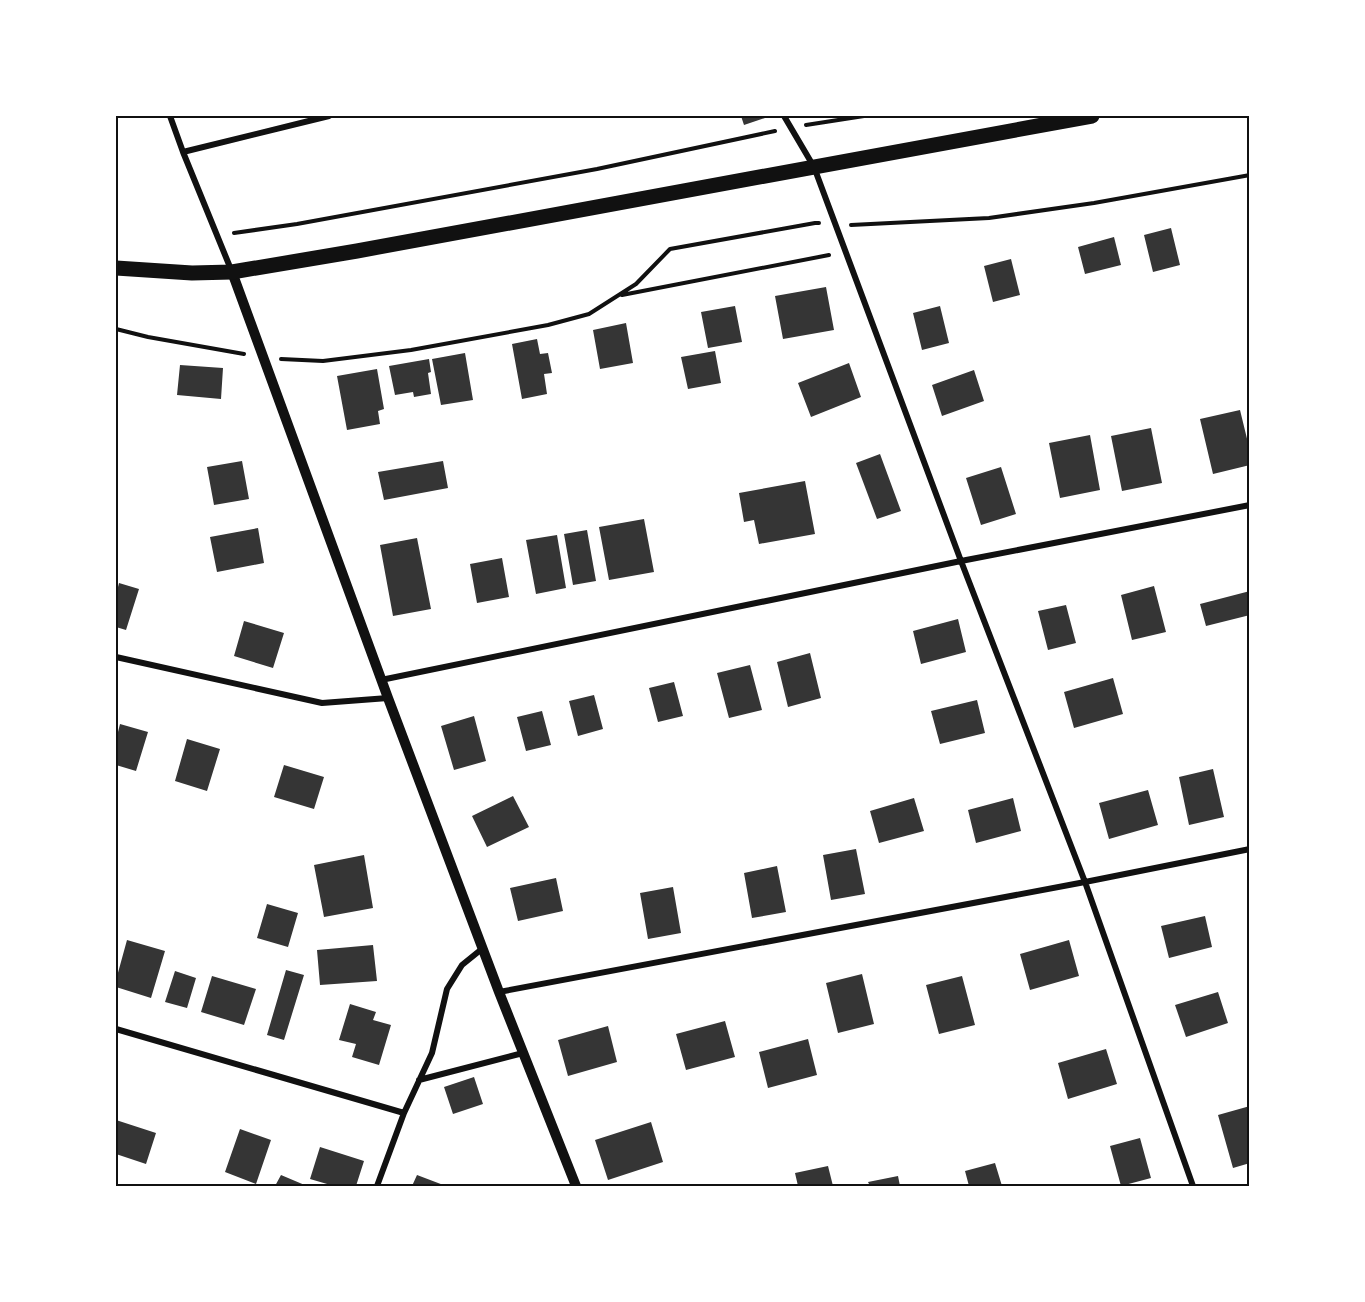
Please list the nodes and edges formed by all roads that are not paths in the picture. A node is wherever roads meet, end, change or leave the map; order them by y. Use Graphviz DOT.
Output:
graph roads {
  1 [pos="170,116"];
  2 [pos="329,116"];
  3 [pos="784,116"];
  4 [pos="1092,116"];
  5 [pos="183,152"];
  6 [pos="814,167"];
  7 [pos="116,268"];
  8 [pos="232,272"];
  9 [pos="1250,505"];
  10 [pos="961,561"];
  11 [pos="116,657"];
  12 [pos="381,680"];
  13 [pos="388,698"];
  14 [pos="1250,849"];
  15 [pos="1085,882"];
  16 [pos="483,948"];
  17 [pos="499,992"];
  18 [pos="116,1029"];
  19 [pos="523,1053"];
  20 [pos="419,1080"];
  21 [pos="404,1113"];
  22 [pos="377,1186"];
  23 [pos="576,1186"];
  24 [pos="1193,1186"];
  1 -- 5 [label="street"];
  2 -- 5 [label="street"];
  3 -- 6 [label="street"];
  4 -- 6 [label="main road"];
  5 -- 8 [label="street"];
  6 -- 8 [label="main road"];
  6 -- 10 [label="street"];
  7 -- 8 [label="main road"];
  8 -- 12 [label="street"];
  9 -- 10 [label="street"];
  10 -- 12 [label="street"];
  10 -- 15 [label="street"];
  11 -- 13 [label="street"];
  12 -- 13 [label="street"];
  13 -- 16 [label="street"];
  14 -- 15 [label="street"];
  15 -- 17 [label="street"];
  15 -- 24 [label="street"];
  16 -- 17 [label="street"];
  16 -- 20 [label="street"];
  17 -- 19 [label="street"];
  18 -- 21 [label="street"];
  19 -- 20 [label="street"];
  19 -- 23 [label="street"];
  20 -- 21 [label="street"];
  21 -- 22 [label="street"];
}
